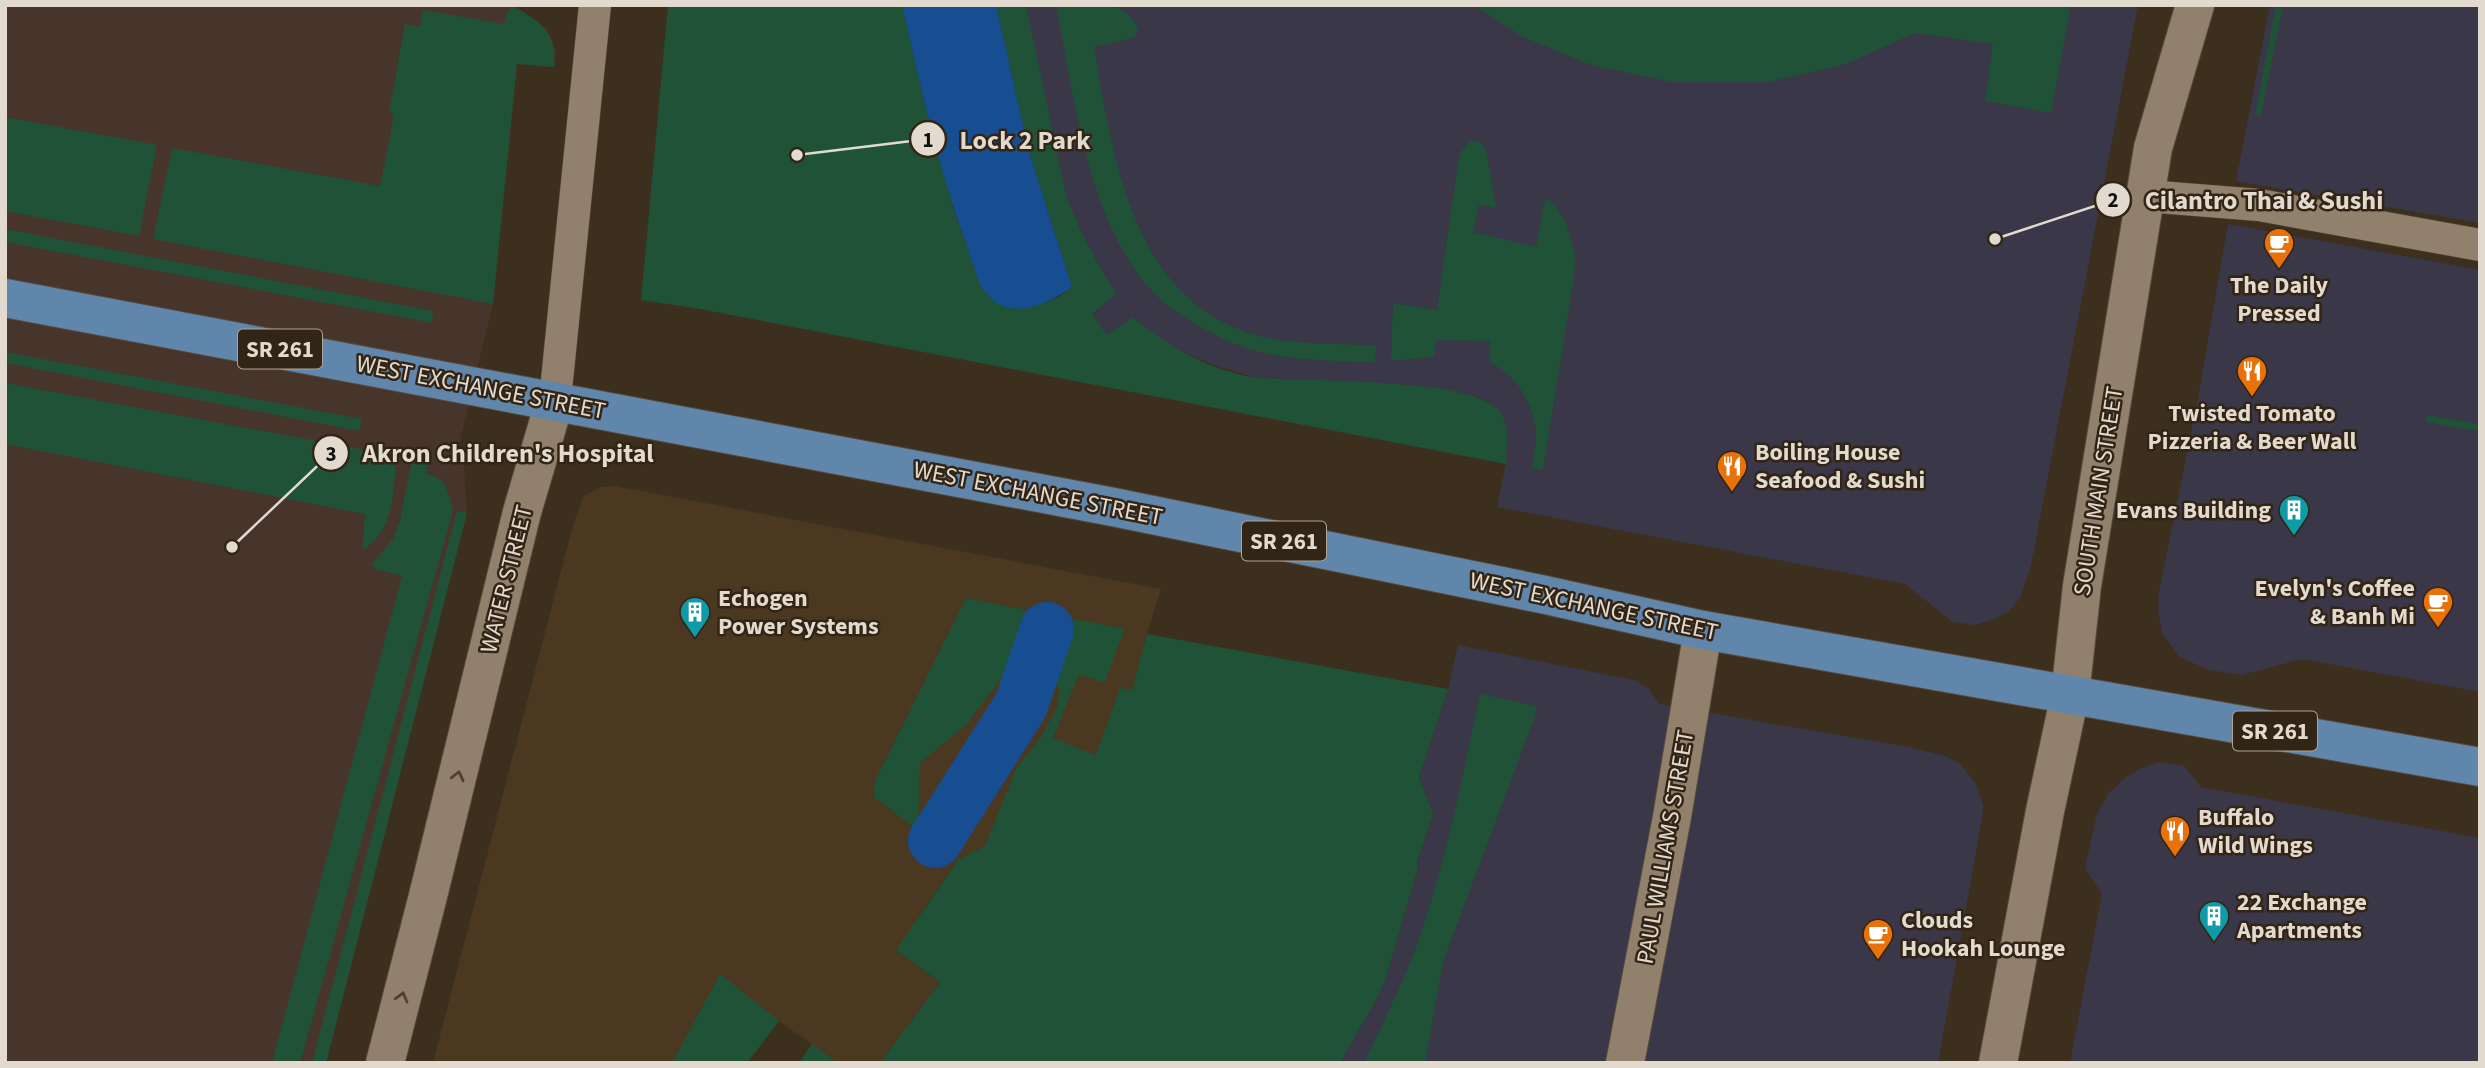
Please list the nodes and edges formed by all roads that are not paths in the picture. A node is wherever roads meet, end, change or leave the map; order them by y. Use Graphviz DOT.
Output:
graph roads {
  1 [pos="595,5"];
  2 [pos="2195,5"];
  3 [pos="2146,196"];
  4 [pos="2480,245"];
  5 [pos="5,298"];
  6 [pos="555,400"];
  7 [pos="1703,630"];
  8 [pos="2070,695"];
  9 [pos="2480,768"];
  10 [pos="385,1063"];
  11 [pos="1625,1063"];
  12 [pos="1998,1063"];
  1 -- 6 [label="lane, WATER STREET"];
  2 -- 3 [label="street, SOUTH MAIN STREET"];
  3 -- 4 [label="lane"];
  3 -- 8 [label="street, SOUTH MAIN STREET"];
  5 -- 6 [label="main road, WEST EXCHANGE STREET / SR 261"];
  6 -- 7 [label="main road, WEST EXCHANGE STREET / SR 261"];
  10 -- 6 [label="street, WATER STREET, one-way"];
  7 -- 8 [label="main road, WEST EXCHANGE STREET / SR 261"];
  7 -- 11 [label="street, PAUL WILLIAMS STREET"];
  8 -- 9 [label="main road, SR 261"];
  8 -- 12 [label="street, SOUTH MAIN STREET"];
}
